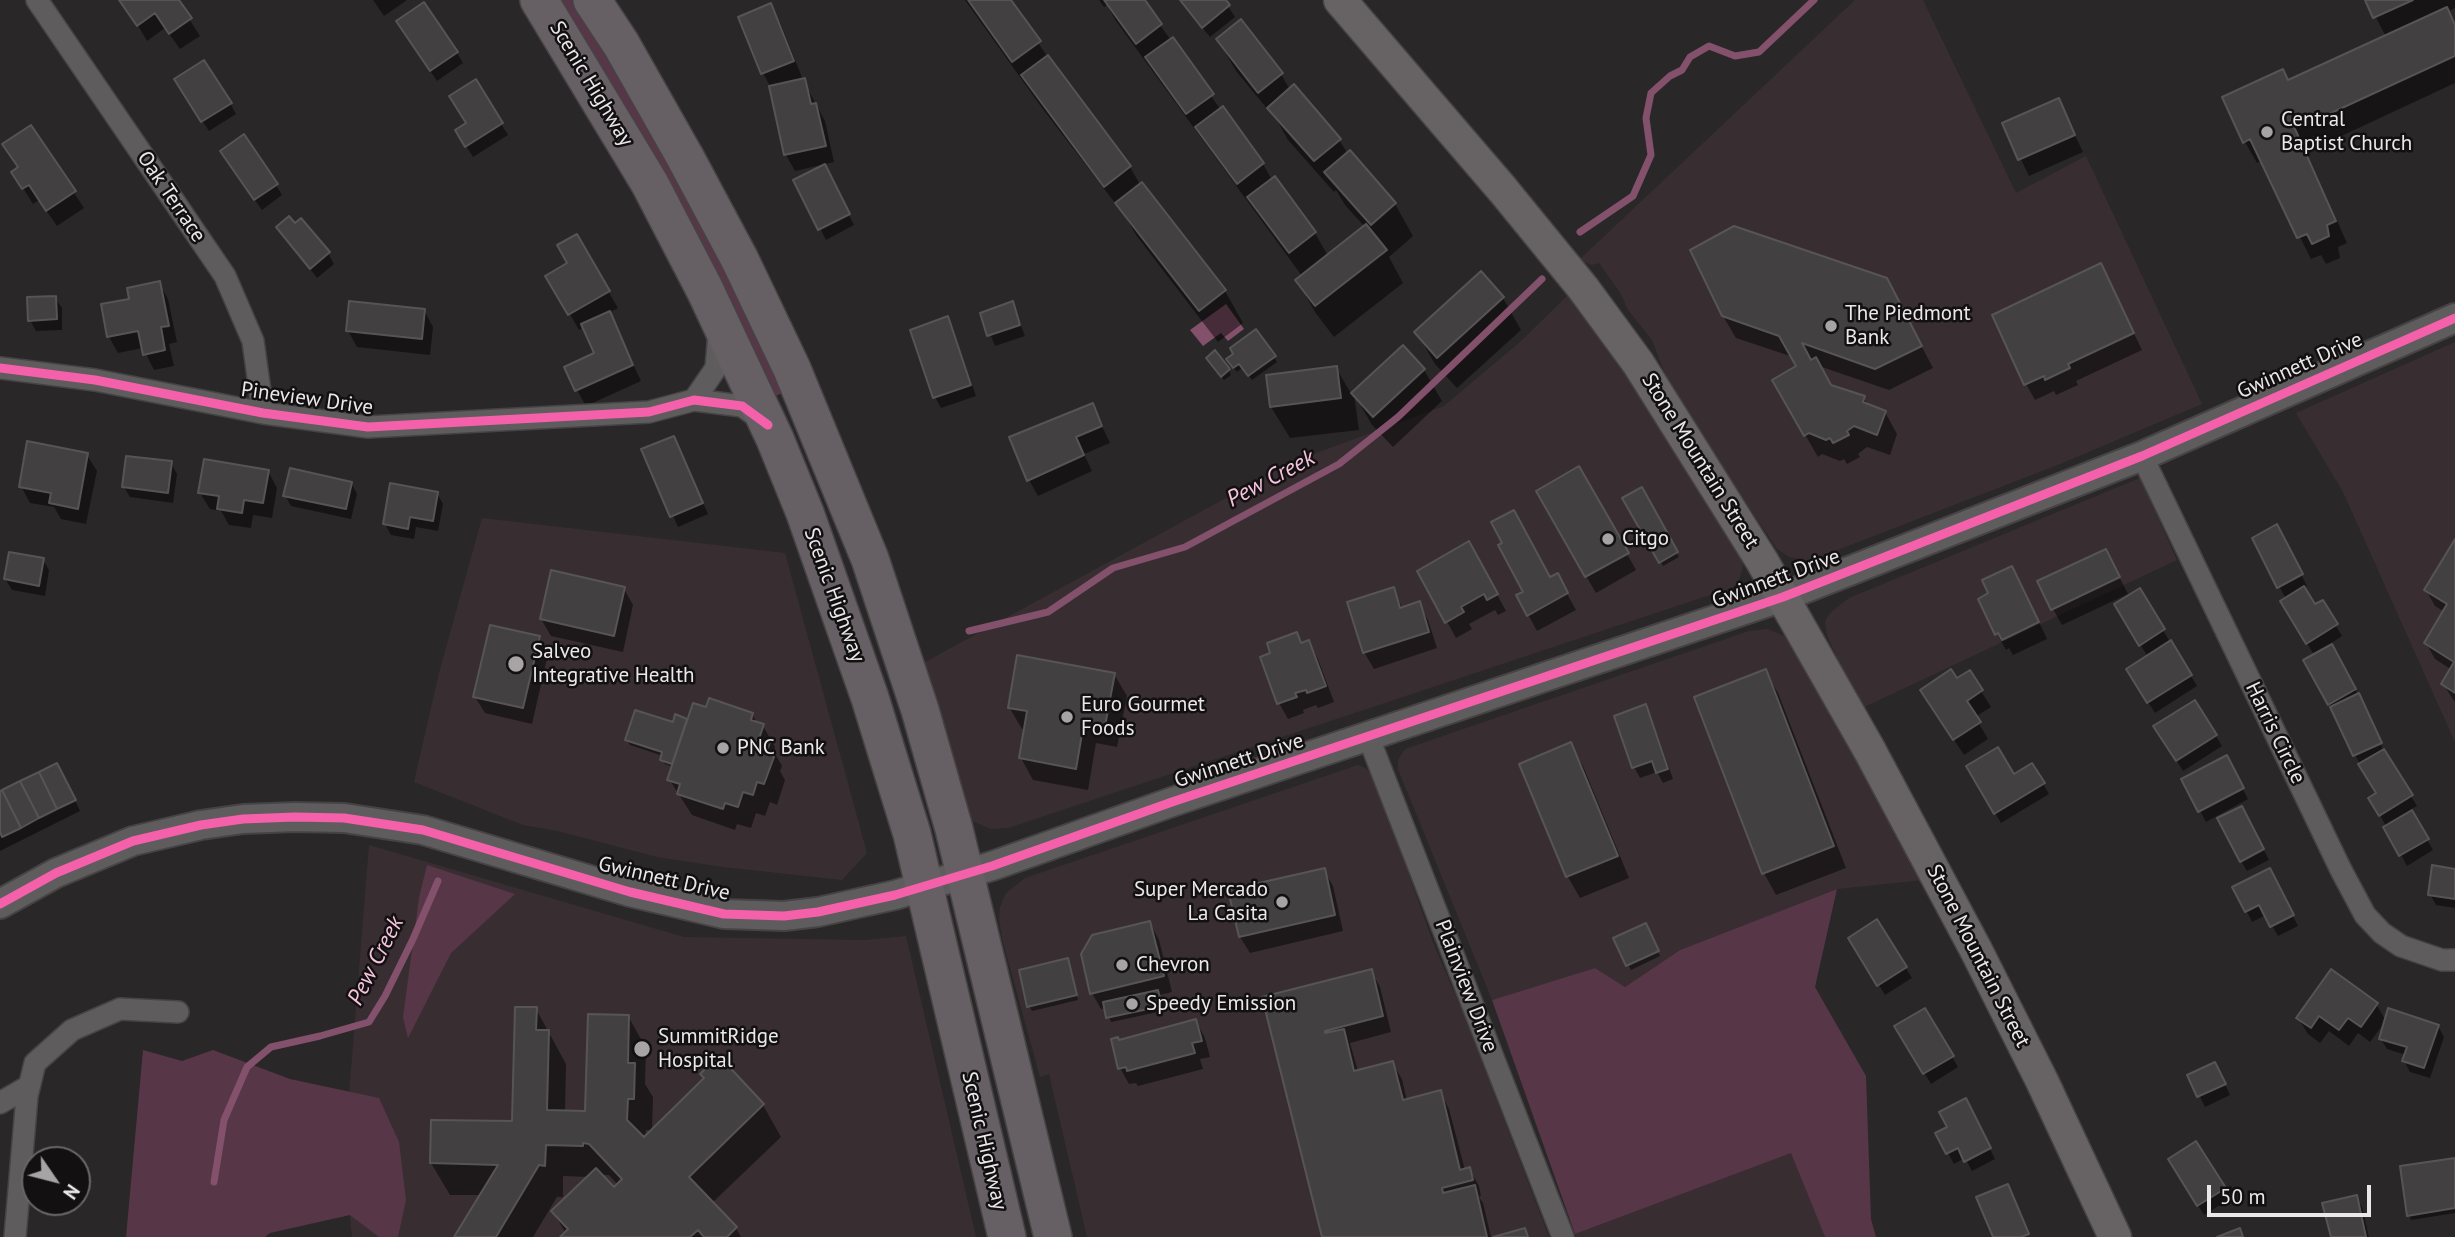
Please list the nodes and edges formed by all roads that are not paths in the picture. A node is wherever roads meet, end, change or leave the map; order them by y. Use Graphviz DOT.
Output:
graph roads {
  1 [pos="37,0"];
  2 [pos="539,0"];
  3 [pos="592,0"];
  4 [pos="1340,0"];
  5 [pos="2455,318"];
  6 [pos="720,322"];
  7 [pos="0,368"];
  8 [pos="694,400"];
  9 [pos="263,413"];
  10 [pos="768,425"];
  11 [pos="2143,456"];
  12 [pos="1783,597"];
  13 [pos="1368,736"];
  14 [pos="965,875"];
  15 [pos="925,886"];
  16 [pos="0,904"];
  17 [pos="2455,960"];
  18 [pos="178,1012"];
  19 [pos="29,1086"];
  20 [pos="0,1103"];
  21 [pos="15,1237"];
  22 [pos="1007,1237"];
  23 [pos="1053,1237"];
  24 [pos="1563,1237"];
  25 [pos="2115,1237"];
  1 -- 9 [label="street, Oak Terrace"];
  2 -- 6 [label="highway, Scenic Highway"];
  3 -- 14 [label="highway, Scenic Highway"];
  4 -- 12 [label="main road, Stone Mountain Street"];
  5 -- 11 [label="street, Gwinnett Drive"];
  6 -- 8 [label="street"];
  6 -- 10 [label="highway, Scenic Highway"];
  7 -- 9 [label="street, Pineview Drive"];
  8 -- 9 [label="street, Pineview Drive"];
  8 -- 10 [label="street"];
  10 -- 15 [label="highway, Scenic Highway"];
  11 -- 12 [label="street, Gwinnett Drive"];
  11 -- 17 [label="street, Harris Circle"];
  12 -- 13 [label="street, Gwinnett Drive"];
  12 -- 25 [label="main road, Stone Mountain Street"];
  13 -- 14 [label="street, Gwinnett Drive"];
  13 -- 24 [label="street, Plainview Drive"];
  14 -- 15 [label="street, Gwinnett Drive"];
  14 -- 23 [label="highway, Scenic Highway"];
  15 -- 16 [label="street, Gwinnett Drive"];
  15 -- 22 [label="highway, Scenic Highway"];
  18 -- 19 [label="street"];
  19 -- 20 [label="street"];
  19 -- 21 [label="street"];
}
